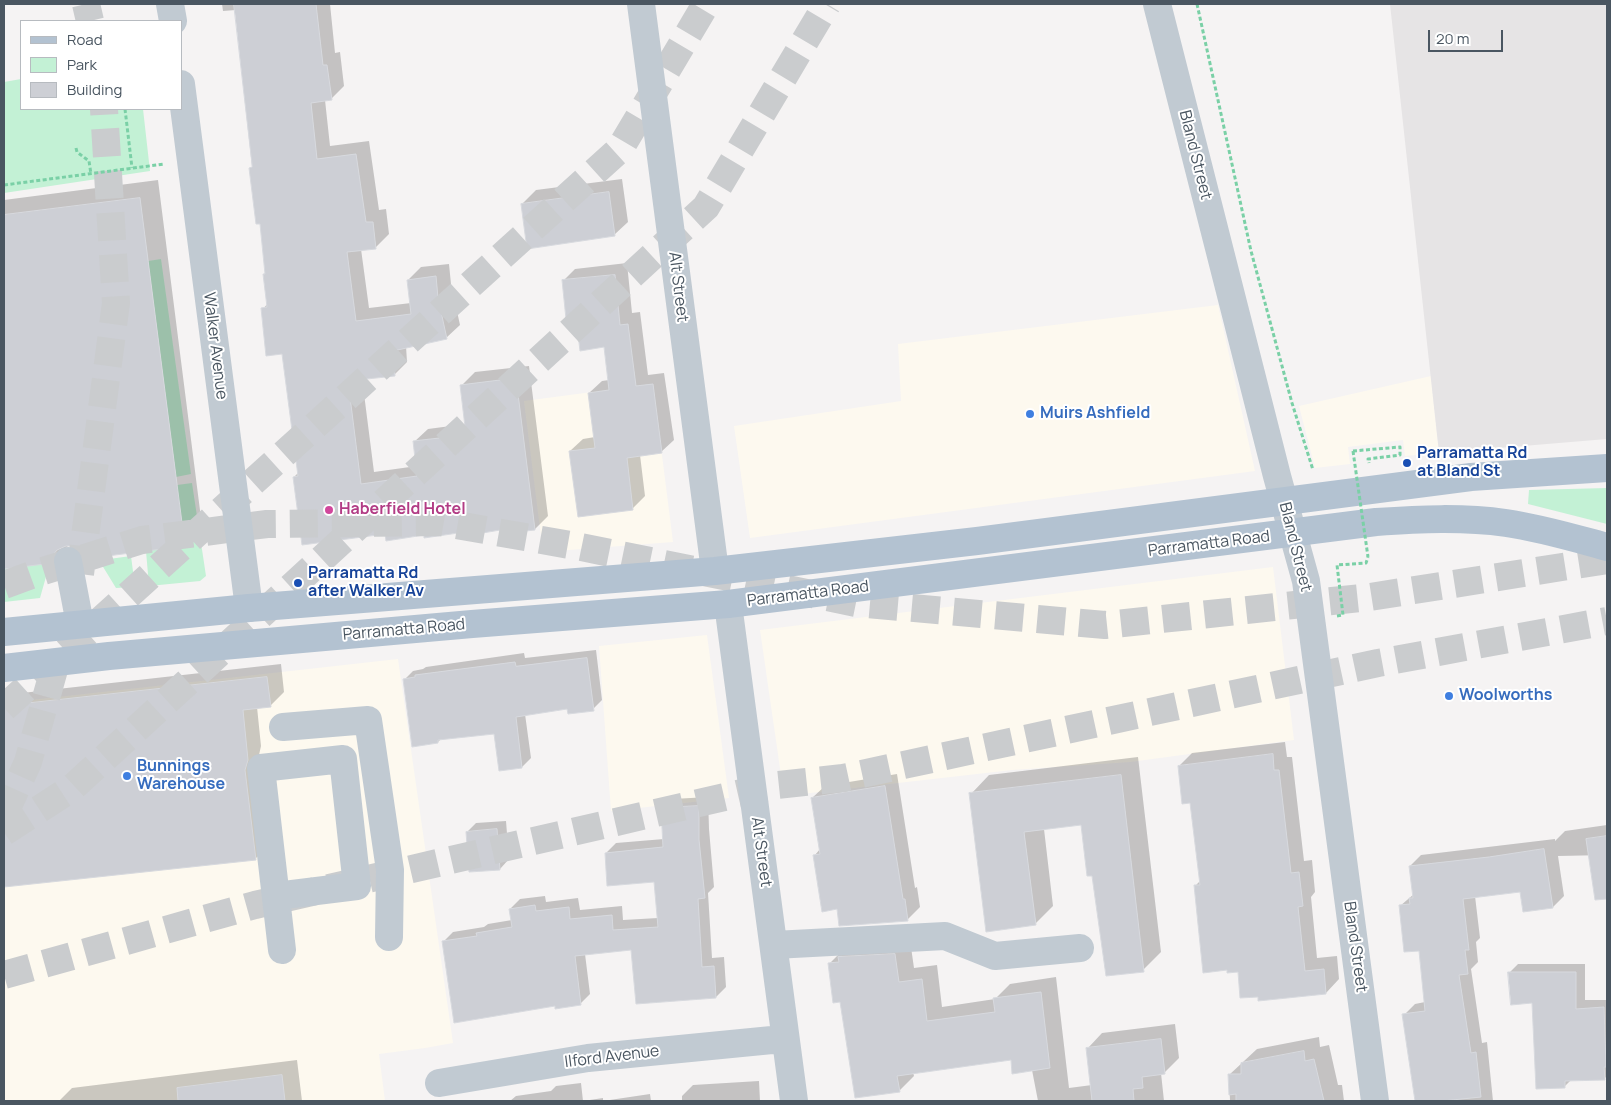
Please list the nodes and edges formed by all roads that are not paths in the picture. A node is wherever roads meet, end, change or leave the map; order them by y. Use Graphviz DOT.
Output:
graph roads {
  1 [pos="170,4"];
  2 [pos="641,4"];
  3 [pos="1157,4"];
  4 [pos="173,20"];
  5 [pos="182,91"];
  6 [pos="1607,468"];
  7 [pos="1284,502"];
  8 [pos="1293,533"];
  9 [pos="1607,546"];
  10 [pos="68,561"];
  11 [pos="715,571"];
  12 [pos="728,604"];
  13 [pos="249,608"];
  14 [pos="80,624"];
  15 [pos="4,632"];
  16 [pos="4,668"];
  17 [pos="283,727"];
  18 [pos="276,896"];
  19 [pos="389,937"];
  20 [pos="774,946"];
  21 [pos="1080,948"];
  22 [pos="282,950"];
  23 [pos="786,1041"];
  24 [pos="439,1083"];
  25 [pos="794,1101"];
  26 [pos="1375,1101"];
  1 -- 4 [label="street"];
  2 -- 11 [label="street, Alt Street"];
  3 -- 7 [label="street, Bland Street"];
  5 -- 13 [label="street, Walker Avenue"];
  6 -- 7 [label="main road, Parramatta Road"];
  7 -- 8 [label="street, Bland Street"];
  7 -- 11 [label="main road, Parramatta Road"];
  8 -- 9 [label="main road, Parramatta Road"];
  8 -- 12 [label="main road, Parramatta Road"];
  8 -- 26 [label="street, Bland Street"];
  10 -- 14 [label="street"];
  11 -- 13 [label="main road, Parramatta Road"];
  12 -- 16 [label="main road, Parramatta Road"];
  12 -- 20 [label="street, Alt Street"];
  13 -- 14 [label="main road, Parramatta Road"];
  14 -- 15 [label="main road, Parramatta Road"];
  17 -- 19 [label="street"];
  18 -- 18 [label="street"];
  18 -- 22 [label="street"];
  20 -- 21 [label="street"];
  20 -- 23 [label="street, Alt Street"];
  23 -- 24 [label="street, Ilford Avenue"];
  23 -- 25 [label="street, Alt Street"];
}
